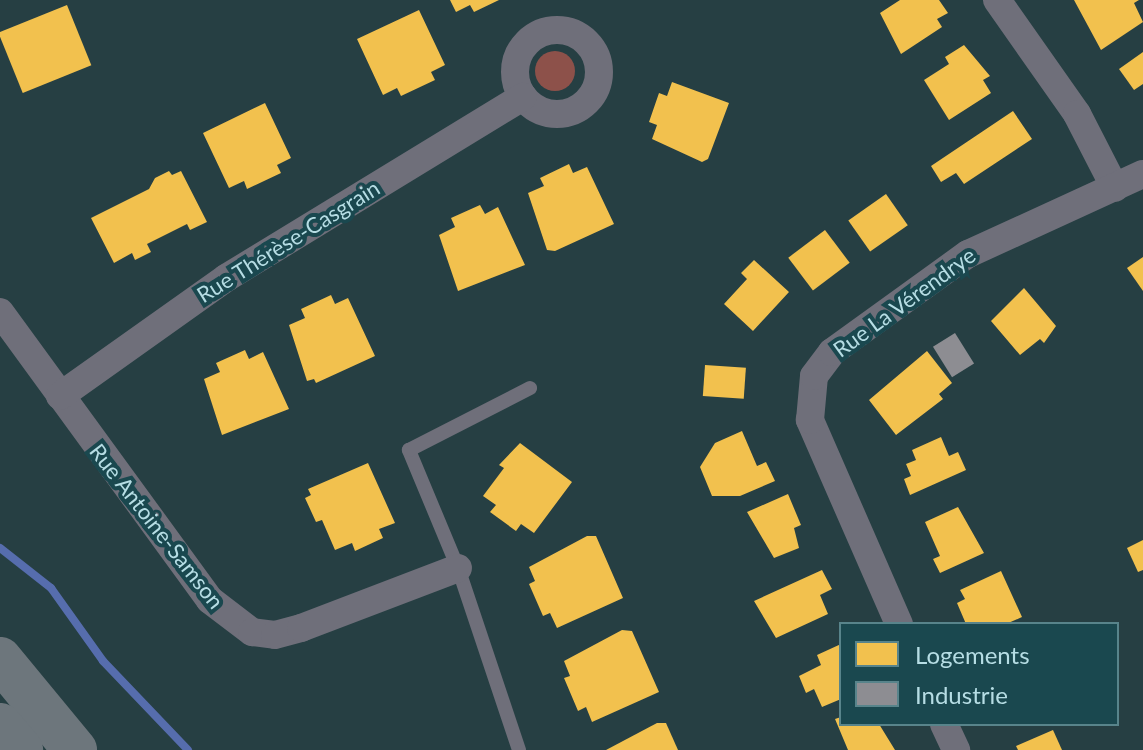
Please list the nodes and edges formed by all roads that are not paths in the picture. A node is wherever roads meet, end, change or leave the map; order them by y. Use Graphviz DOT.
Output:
graph roads {
  1 [pos="997,0"];
  2 [pos="523,97"];
  3 [pos="1143,174"];
  4 [pos="1115,188"];
  5 [pos="0,312"];
  6 [pos="530,388"];
  7 [pos="60,396"];
  8 [pos="458,568"];
  9 [pos="898,622"];
  10 [pos="0,659"];
  11 [pos="0,725"];
  12 [pos="945,726"];
  13 [pos="21,750"];
  14 [pos="75,750"];
  15 [pos="519,750"];
  16 [pos="956,750"];
  1 -- 4 [label="street"];
  2 -- 7 [label="street, Rue Thérèse-Casgrain"];
  3 -- 4 [label="street, Rue La Vérendrye"];
  4 -- 9 [label="street, Rue La Vérendrye"];
  5 -- 7 [label="street, Rue Antoine-Samson"];
  6 -- 8 [label="lane"];
  7 -- 8 [label="street, Rue Antoine-Samson"];
  8 -- 15 [label="lane"];
  10 -- 14 [label="highway"];
  11 -- 13 [label="highway"];
  12 -- 16 [label="street"];
}
